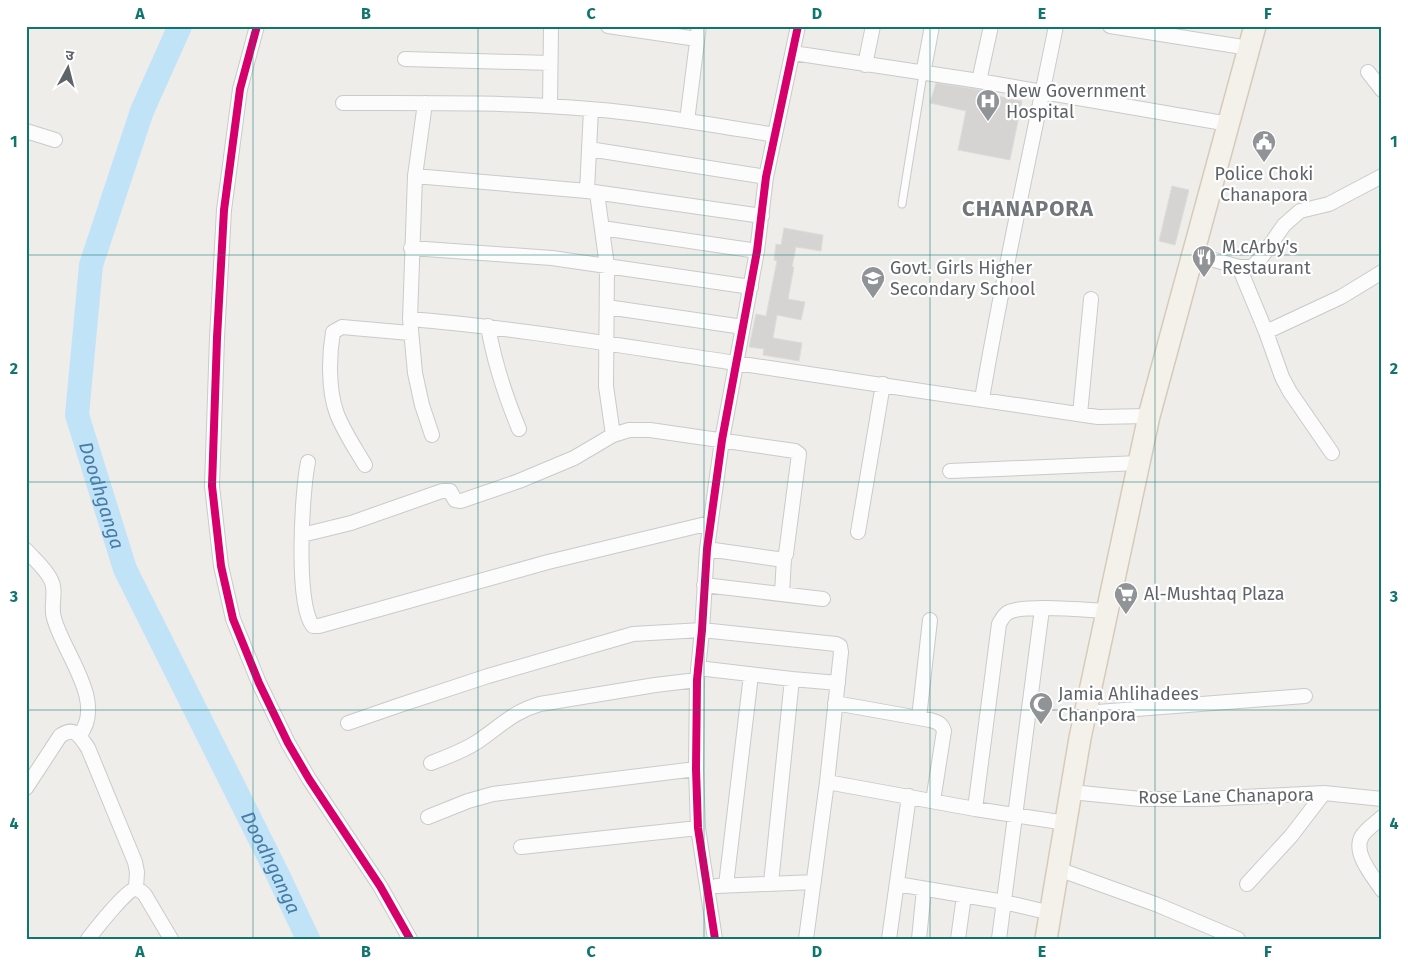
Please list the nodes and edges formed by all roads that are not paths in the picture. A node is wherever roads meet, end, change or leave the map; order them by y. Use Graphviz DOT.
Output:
graph roads {
  1 [pos="257,26"];
  2 [pos="551,26"];
  3 [pos="608,26"];
  4 [pos="798,26"];
  5 [pos="873,26"];
  6 [pos="932,26"];
  7 [pos="991,26"];
  8 [pos="1056,26"];
  9 [pos="1110,26"];
  10 [pos="1254,26"];
  11 [pos="634,28"];
  12 [pos="698,33"];
  13 [pos="1249,48"];
  14 [pos="793,53"];
  15 [pos="404,59"];
  16 [pos="550,63"];
  17 [pos="865,65"];
  18 [pos="1368,72"];
  19 [pos="923,74"];
  20 [pos="979,81"];
  21 [pos="1382,90"];
  22 [pos="1042,92"];
  23 [pos="343,103"];
  24 [pos="425,103"];
  25 [pos="550,106"];
  26 [pos="591,109"];
  27 [pos="687,121"];
  28 [pos="1229,124"];
  29 [pos="26,131"];
  30 [pos="775,135"];
  31 [pos="55,140"];
  32 [pos="589,149"];
  33 [pos="415,176"];
  34 [pos="1382,176"];
  35 [pos="766,177"];
  36 [pos="592,192"];
  37 [pos="902,204"];
  38 [pos="762,216"];
  39 [pos="602,228"];
  40 [pos="411,248"];
  41 [pos="757,251"];
  42 [pos="1193,254"];
  43 [pos="607,266"];
  44 [pos="1240,267"];
  45 [pos="1382,272"];
  46 [pos="751,287"];
  47 [pos="1091,299"];
  48 [pos="607,307"];
  49 [pos="410,326"];
  50 [pos="488,326"];
  51 [pos="743,327"];
  52 [pos="1266,332"];
  53 [pos="605,342"];
  54 [pos="736,363"];
  55 [pos="883,384"];
  56 [pos="982,399"];
  57 [pos="1080,414"];
  58 [pos="1149,416"];
  59 [pos="519,429"];
  60 [pos="432,435"];
  61 [pos="613,435"];
  62 [pos="722,440"];
  63 [pos="1332,454"];
  64 [pos="308,462"];
  65 [pos="1139,463"];
  66 [pos="365,465"];
  67 [pos="950,471"];
  68 [pos="710,523"];
  69 [pos="858,532"];
  70 [pos="302,535"];
  71 [pos="707,549"];
  72 [pos="26,550"];
  73 [pos="784,558"];
  74 [pos="704,585"];
  75 [pos="782,594"];
  76 [pos="823,599"];
  77 [pos="1042,609"];
  78 [pos="1107,611"];
  79 [pos="930,620"];
  80 [pos="702,630"];
  81 [pos="698,674"];
  82 [pos="751,675"];
  83 [pos="792,679"];
  84 [pos="838,683"];
  85 [pos="1305,696"];
  86 [pos="835,703"];
  87 [pos="1085,713"];
  88 [pos="919,718"];
  89 [pos="348,724"];
  90 [pos="79,736"];
  91 [pos="431,763"];
  92 [pos="696,769"];
  93 [pos="827,782"];
  94 [pos="26,788"];
  95 [pos="1071,792"];
  96 [pos="1324,793"];
  97 [pos="909,796"];
  98 [pos="1382,798"];
  99 [pos="933,800"];
  100 [pos="975,809"];
  101 [pos="1016,815"];
  102 [pos="428,817"];
  103 [pos="1382,817"];
  104 [pos="1066,823"];
  105 [pos="698,828"];
  106 [pos="521,846"];
  107 [pos="1058,869"];
  108 [pos="814,882"];
  109 [pos="771,883"];
  110 [pos="897,884"];
  111 [pos="1247,884"];
  112 [pos="726,885"];
  113 [pos="707,887"];
  114 [pos="136,889"];
  115 [pos="924,889"];
  116 [pos="1382,890"];
  117 [pos="964,896"];
  118 [pos="1004,902"];
  119 [pos="1051,913"];
  120 [pos="88,939"];
  121 [pos="171,939"];
  122 [pos="410,939"];
  123 [pos="714,939"];
  124 [pos="806,939"];
  125 [pos="889,939"];
  126 [pos="919,939"];
  127 [pos="958,939"];
  128 [pos="999,939"];
  129 [pos="1046,939"];
  130 [pos="1238,939"];
  1 -- 122 [label="street"];
  2 -- 16 [label="street"];
  3 -- 11 [label="street"];
  4 -- 14 [label="street"];
  5 -- 17 [label="street"];
  6 -- 19 [label="street"];
  7 -- 20 [label="street"];
  8 -- 22 [label="street"];
  9 -- 13 [label="street"];
  10 -- 13 [label="main road"];
  11 -- 12 [label="street"];
  12 -- 27 [label="street"];
  13 -- 28 [label="main road"];
  14 -- 17 [label="street"];
  14 -- 30 [label="street"];
  15 -- 16 [label="street"];
  16 -- 25 [label="street"];
  17 -- 19 [label="street"];
  18 -- 21 [label="street"];
  19 -- 20 [label="street"];
  19 -- 37 [label="lane"];
  20 -- 22 [label="street"];
  22 -- 28 [label="street"];
  22 -- 56 [label="street"];
  23 -- 24 [label="street"];
  24 -- 25 [label="street"];
  24 -- 33 [label="street"];
  25 -- 26 [label="street"];
  26 -- 27 [label="street"];
  26 -- 32 [label="street"];
  27 -- 30 [label="street"];
  28 -- 42 [label="main road"];
  29 -- 31 [label="street"];
  30 -- 35 [label="street"];
  32 -- 35 [label="street"];
  32 -- 36 [label="street"];
  33 -- 36 [label="street"];
  33 -- 40 [label="street"];
  34 -- 44 [label="street"];
  35 -- 38 [label="street"];
  36 -- 38 [label="street"];
  36 -- 39 [label="street"];
  38 -- 41 [label="street"];
  39 -- 41 [label="street"];
  39 -- 43 [label="street"];
  40 -- 43 [label="street"];
  40 -- 49 [label="street"];
  41 -- 46 [label="street"];
  42 -- 44 [label="street"];
  42 -- 58 [label="main road"];
  43 -- 46 [label="street"];
  43 -- 48 [label="street"];
  44 -- 52 [label="street"];
  45 -- 52 [label="street"];
  46 -- 51 [label="street"];
  47 -- 57 [label="street"];
  48 -- 51 [label="street"];
  48 -- 53 [label="street"];
  49 -- 50 [label="street"];
  49 -- 60 [label="street"];
  49 -- 66 [label="street"];
  50 -- 53 [label="street"];
  50 -- 59 [label="street"];
  51 -- 54 [label="street"];
  52 -- 63 [label="street"];
  53 -- 54 [label="street"];
  53 -- 61 [label="street"];
  54 -- 55 [label="street"];
  54 -- 62 [label="street"];
  55 -- 56 [label="street"];
  55 -- 69 [label="street"];
  56 -- 57 [label="street"];
  57 -- 58 [label="street"];
  58 -- 65 [label="main road"];
  61 -- 62 [label="street"];
  61 -- 70 [label="street"];
  62 -- 68 [label="street"];
  62 -- 73 [label="street"];
  64 -- 70 [label="street"];
  65 -- 67 [label="street"];
  65 -- 78 [label="main road"];
  68 -- 70 [label="street"];
  68 -- 71 [label="street"];
  71 -- 73 [label="street"];
  71 -- 74 [label="street"];
  72 -- 90 [label="street"];
  73 -- 75 [label="street"];
  74 -- 75 [label="street"];
  74 -- 80 [label="street"];
  75 -- 76 [label="street"];
  77 -- 78 [label="street"];
  77 -- 100 [label="street"];
  77 -- 101 [label="street"];
  78 -- 87 [label="main road"];
  79 -- 88 [label="street"];
  80 -- 81 [label="street"];
  80 -- 84 [label="street"];
  80 -- 89 [label="street"];
  81 -- 82 [label="street"];
  81 -- 91 [label="street"];
  81 -- 92 [label="street"];
  82 -- 83 [label="street"];
  82 -- 112 [label="street"];
  83 -- 84 [label="street"];
  83 -- 109 [label="street"];
  84 -- 86 [label="street"];
  85 -- 87 [label="street"];
  86 -- 88 [label="street"];
  86 -- 93 [label="street"];
  87 -- 95 [label="main road"];
  88 -- 99 [label="street"];
  90 -- 94 [label="street"];
  90 -- 114 [label="street"];
  92 -- 102 [label="street"];
  92 -- 105 [label="street"];
  93 -- 97 [label="street"];
  93 -- 108 [label="street"];
  95 -- 96 [label="street, Rose Lane Chanapora"];
  95 -- 104 [label="main road"];
  96 -- 98 [label="street, Rose Lane Chanapora"];
  96 -- 111 [label="street"];
  97 -- 99 [label="street"];
  97 -- 110 [label="street"];
  99 -- 100 [label="street"];
  100 -- 101 [label="street"];
  101 -- 104 [label="street"];
  101 -- 118 [label="street"];
  103 -- 116 [label="street"];
  104 -- 107 [label="main road"];
  105 -- 106 [label="street"];
  105 -- 113 [label="street"];
  107 -- 119 [label="main road"];
  107 -- 130 [label="street"];
  108 -- 109 [label="street"];
  108 -- 124 [label="street"];
  109 -- 112 [label="street"];
  110 -- 115 [label="street"];
  110 -- 125 [label="street"];
  112 -- 113 [label="street"];
  113 -- 123 [label="street"];
  114 -- 120 [label="street"];
  114 -- 121 [label="street"];
  115 -- 117 [label="street"];
  115 -- 126 [label="street"];
  117 -- 118 [label="street"];
  117 -- 127 [label="street"];
  118 -- 119 [label="street"];
  118 -- 128 [label="street"];
  119 -- 129 [label="main road"];
}
